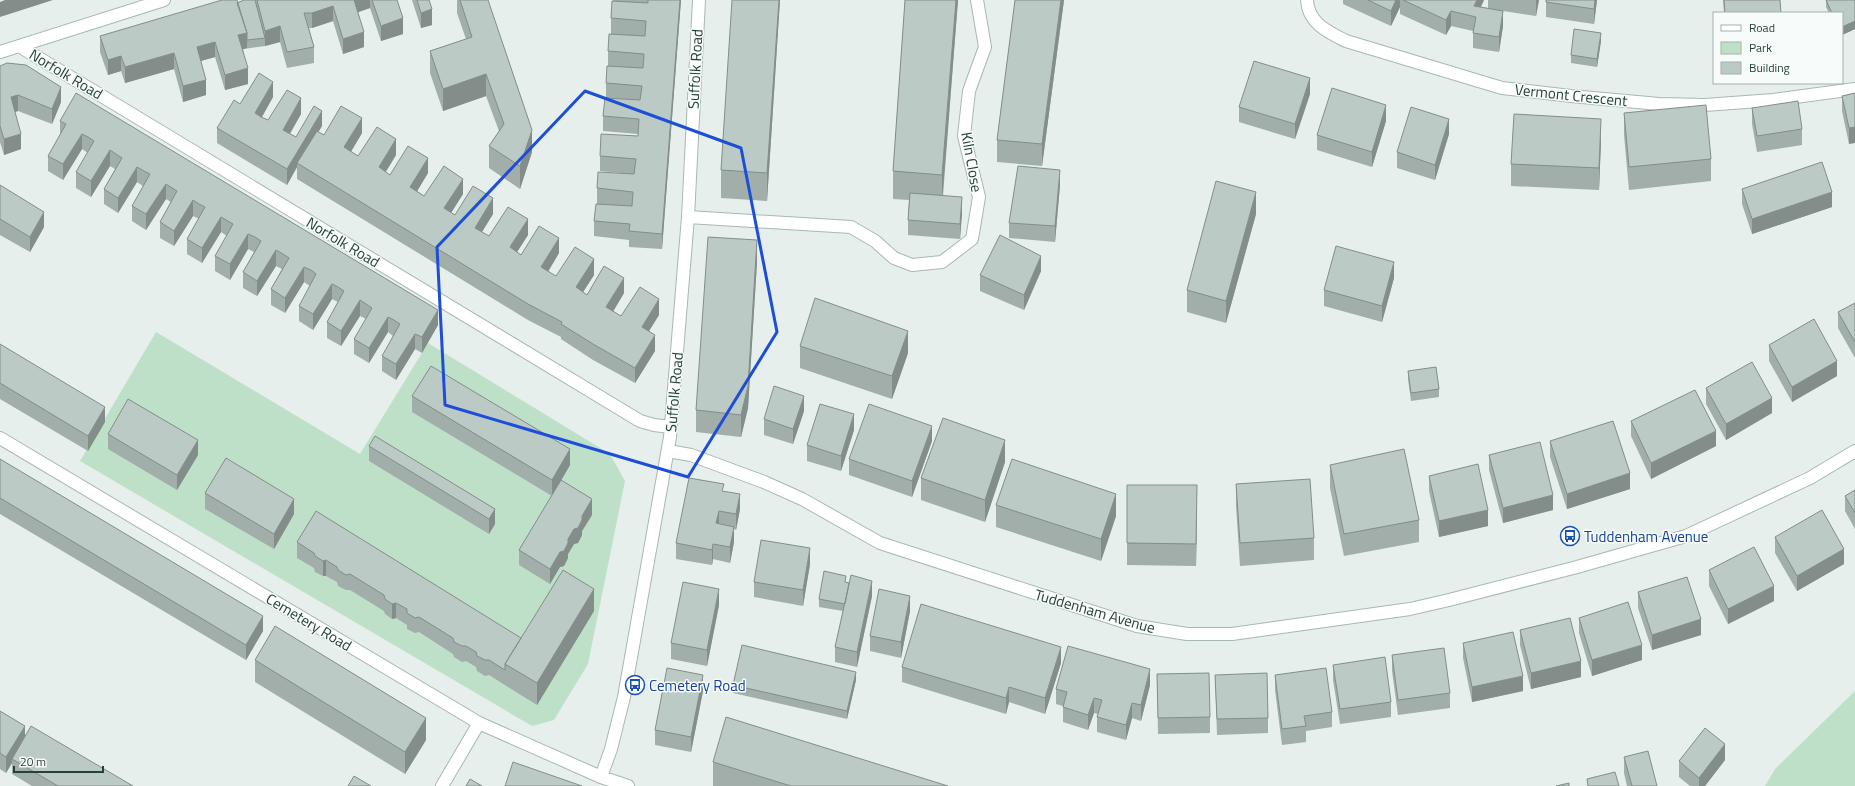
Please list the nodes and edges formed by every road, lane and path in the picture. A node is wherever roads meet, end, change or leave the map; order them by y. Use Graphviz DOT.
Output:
graph roads {
  1 [pos="164,0"];
  2 [pos="699,0"];
  3 [pos="977,0"];
  4 [pos="1307,3"];
  5 [pos="20,46"];
  6 [pos="0,52"];
  7 [pos="1855,89"];
  8 [pos="688,217"];
  9 [pos="671,427"];
  10 [pos="0,438"];
  11 [pos="668,451"];
  12 [pos="1855,451"];
  13 [pos="479,723"];
  14 [pos="601,777"];
  15 [pos="442,786"];
  16 [pos="628,786"];
  1 -- 5 [label="street"];
  2 -- 8 [label="street, Suffolk Road"];
  3 -- 8 [label="street, Kiln Close"];
  4 -- 7 [label="street, Vermont Crescent"];
  5 -- 6 [label="street"];
  5 -- 9 [label="street, Norfolk Road"];
  8 -- 9 [label="street, Suffolk Road"];
  9 -- 11 [label="street, Suffolk Road"];
  10 -- 13 [label="street, Cemetery Road"];
  11 -- 12 [label="street, Tuddenham Avenue"];
  11 -- 14 [label="street, Suffolk Road"];
  13 -- 14 [label="street, Cemetery Road"];
  13 -- 15 [label="street"];
  14 -- 16 [label="street, Cemetery Road"];
}
